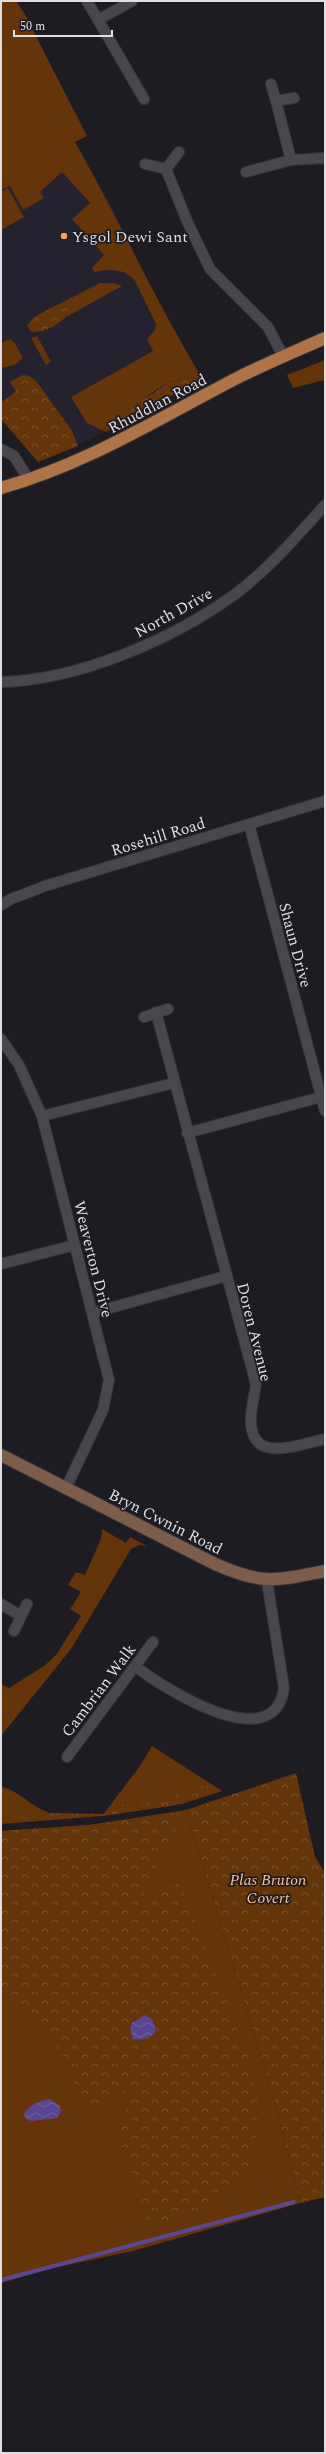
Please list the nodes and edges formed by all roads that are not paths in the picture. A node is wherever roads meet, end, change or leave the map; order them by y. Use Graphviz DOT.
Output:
graph roads {
  1 [pos="87,1"];
  2 [pos="132,1"];
  3 [pos="98,20"];
  4 [pos="271,84"];
  5 [pos="294,98"];
  6 [pos="144,99"];
  7 [pos="276,101"];
  8 [pos="179,152"];
  9 [pos="325,158"];
  10 [pos="291,160"];
  11 [pos="145,164"];
  12 [pos="166,169"];
  13 [pos="246,172"];
  14 [pos="325,338"];
  15 [pos="283,356"];
  16 [pos="1,449"];
  17 [pos="29,480"];
  18 [pos="1,488"];
  19 [pos="325,505"];
  20 [pos="1,682"];
  21 [pos="325,801"];
  22 [pos="249,824"];
  23 [pos="1,905"];
  24 [pos="168,1009"];
  25 [pos="156,1012"];
  26 [pos="144,1016"];
  27 [pos="1,1039"];
  28 [pos="174,1083"];
  29 [pos="321,1097"];
  30 [pos="325,1111"];
  31 [pos="42,1116"];
  32 [pos="188,1133"];
  33 [pos="76,1244"];
  34 [pos="1,1264"];
  35 [pos="226,1276"];
  36 [pos="92,1313"];
  37 [pos="325,1439"];
  38 [pos="1,1455"];
  39 [pos="66,1488"];
  40 [pos="325,1571"];
  41 [pos="267,1581"];
  42 [pos="1,1604"];
  43 [pos="27,1604"];
  44 [pos="21,1616"];
  45 [pos="14,1631"];
  46 [pos="153,1642"];
  47 [pos="135,1666"];
  48 [pos="66,1756"];
  1 -- 3 [label="street"];
  2 -- 3 [label="street"];
  3 -- 6 [label="street"];
  4 -- 7 [label="street"];
  5 -- 7 [label="street"];
  7 -- 10 [label="street"];
  8 -- 12 [label="street"];
  9 -- 10 [label="street"];
  10 -- 13 [label="street"];
  11 -- 12 [label="street"];
  12 -- 15 [label="street"];
  14 -- 15 [label="main road, Rhuddlan Road"];
  15 -- 17 [label="main road, Rhuddlan Road"];
  16 -- 17 [label="street"];
  17 -- 18 [label="main road, Rhuddlan Road"];
  19 -- 20 [label="street, North Drive"];
  21 -- 22 [label="street, Rosehill Road"];
  22 -- 23 [label="street, Rosehill Road"];
  22 -- 29 [label="street, Shaun Drive"];
  24 -- 25 [label="street"];
  25 -- 26 [label="street"];
  25 -- 28 [label="street, Doren Avenue"];
  27 -- 31 [label="street, Weaverton Drive"];
  28 -- 31 [label="street"];
  28 -- 32 [label="street, Doren Avenue"];
  29 -- 30 [label="street, Shaun Drive"];
  29 -- 32 [label="street"];
  31 -- 33 [label="street, Weaverton Drive"];
  32 -- 35 [label="street, Doren Avenue"];
  33 -- 34 [label="street"];
  33 -- 36 [label="street, Weaverton Drive"];
  35 -- 36 [label="street, Doren Avenue"];
  35 -- 37 [label="street, Doren Avenue"];
  36 -- 39 [label="street, Weaverton Drive"];
  38 -- 39 [label="street, Bryn Cwnin Road"];
  39 -- 41 [label="street, Bryn Cwnin Road"];
  40 -- 41 [label="street, Bryn Cwnin Road"];
  41 -- 47 [label="street"];
  42 -- 44 [label="street"];
  43 -- 44 [label="street"];
  44 -- 45 [label="street"];
  46 -- 47 [label="street, Cambrian Walk"];
  47 -- 48 [label="street, Cambrian Walk"];
}
